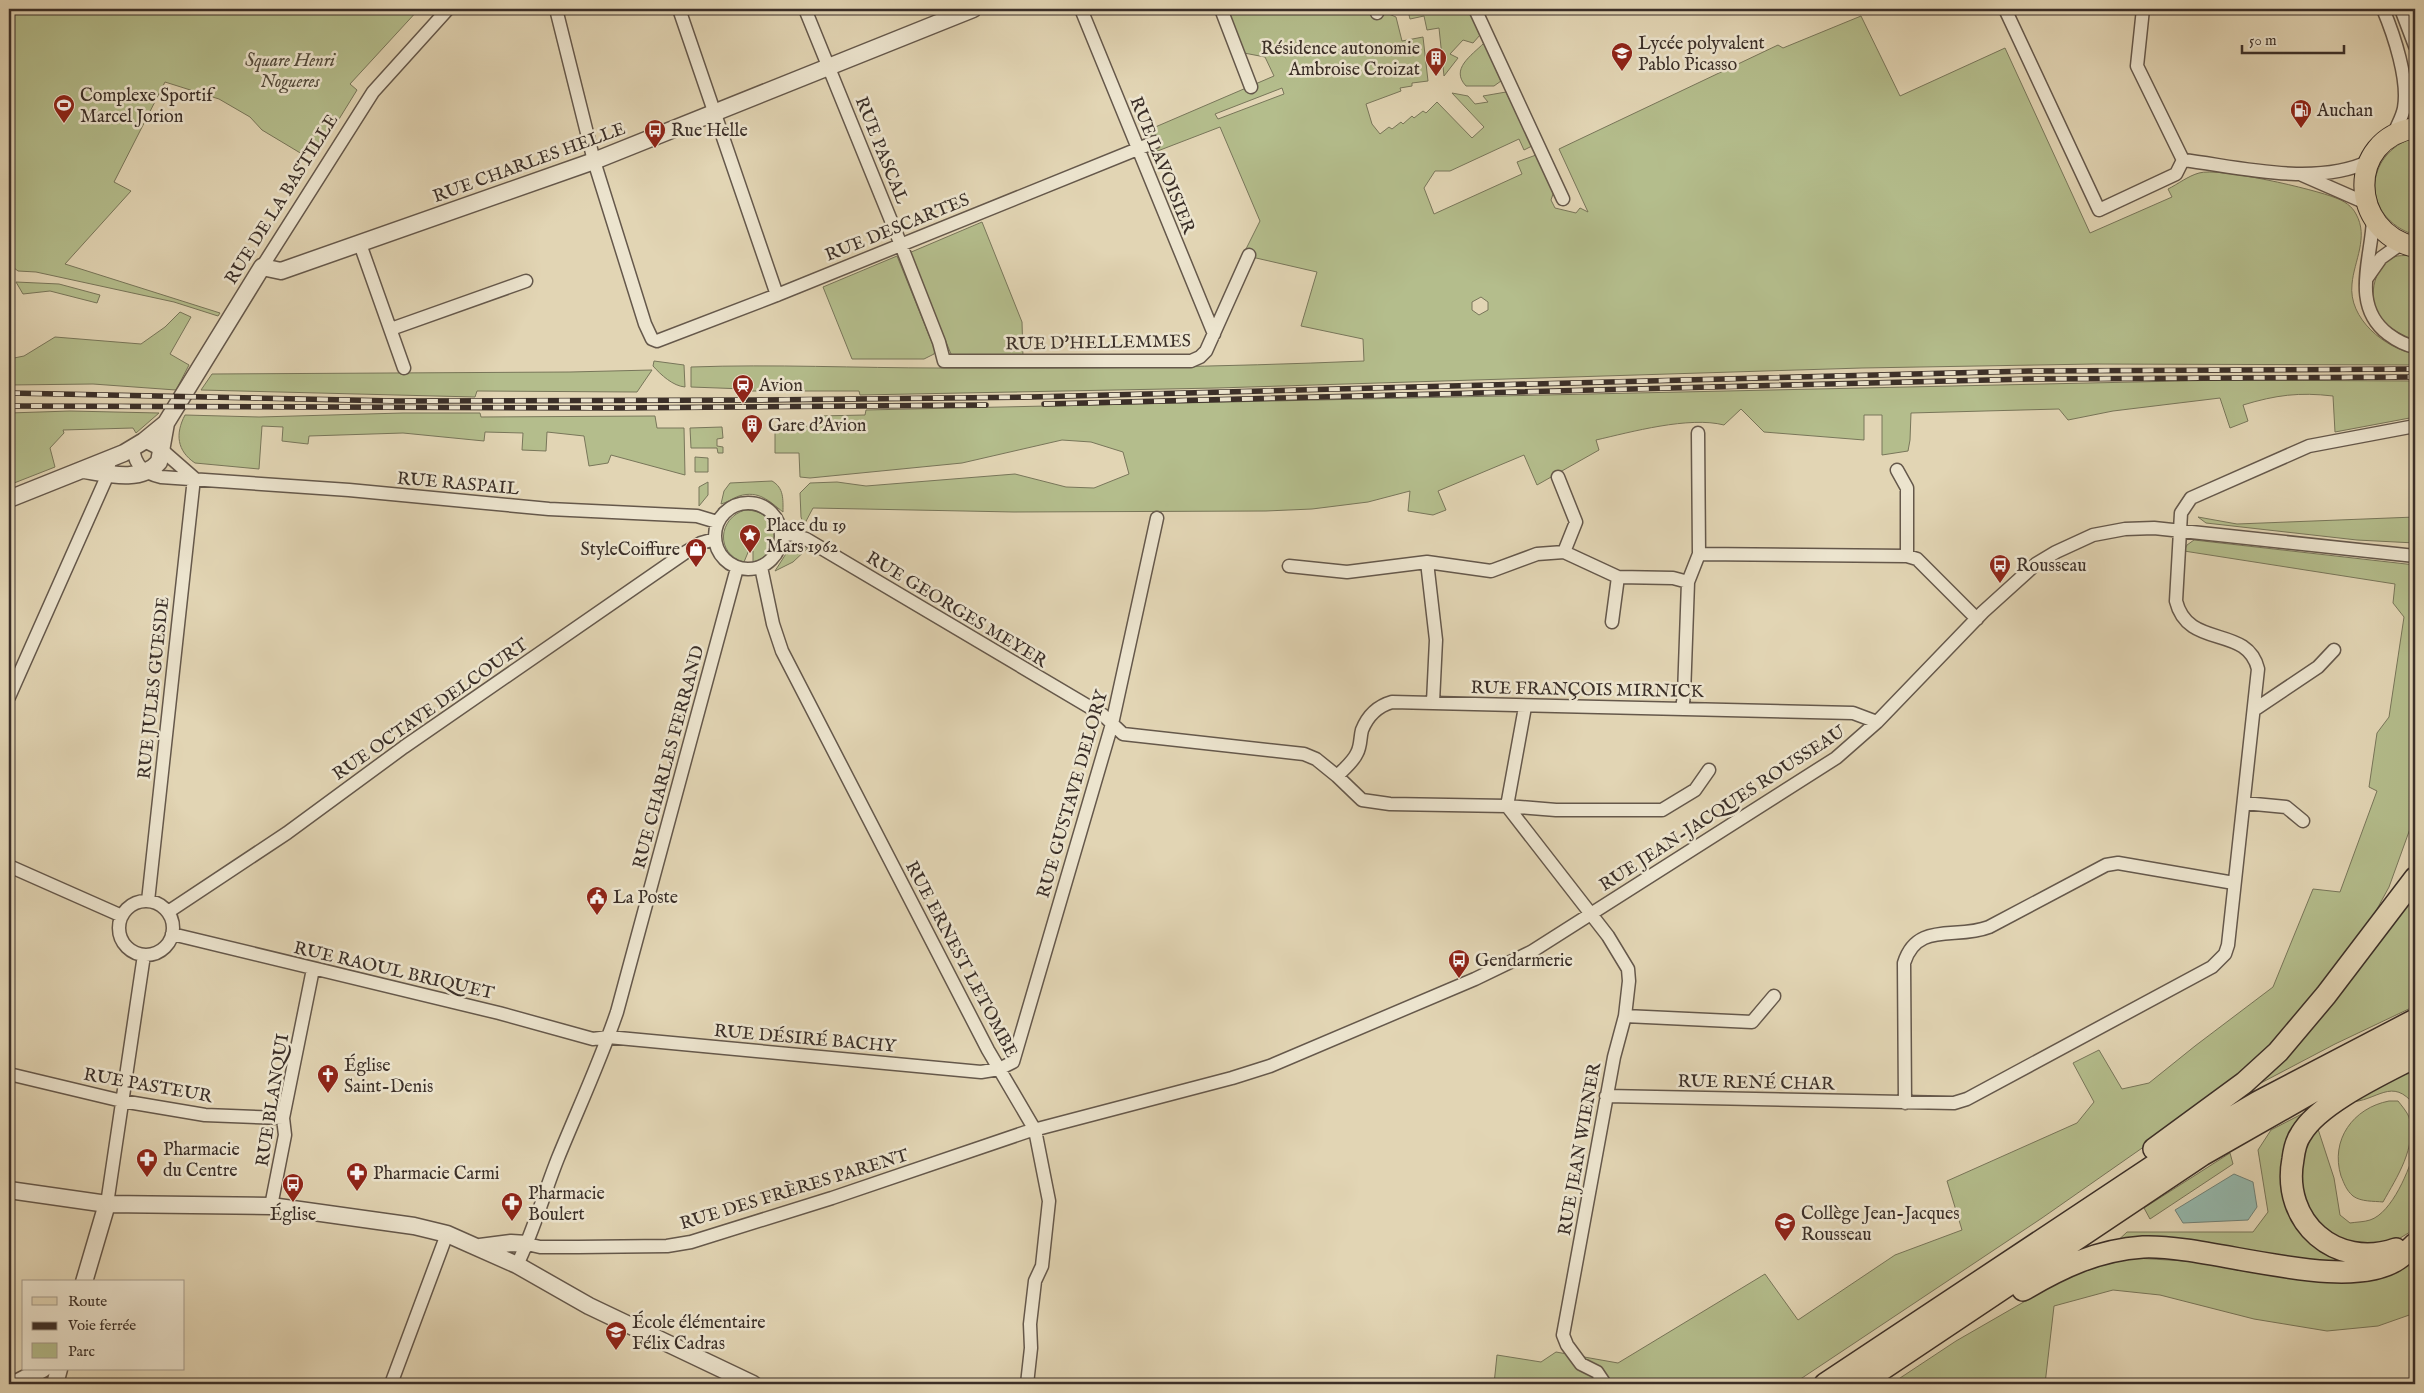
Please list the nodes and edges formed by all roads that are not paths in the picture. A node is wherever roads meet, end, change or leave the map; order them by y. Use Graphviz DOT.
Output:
graph roads {
  1 [pos="448,9"];
  2 [pos="556,9"];
  3 [pos="679,9"];
  4 [pos="806,9"];
  5 [pos="973,9"];
  6 [pos="1081,9"];
  7 [pos="1221,9"];
  8 [pos="1474,9"];
  9 [pos="2005,9"];
  10 [pos="2143,9"];
  11 [pos="2383,9"];
  12 [pos="2401,9"];
  13 [pos="944,14"];
  14 [pos="2415,46"];
  15 [pos="829,67"];
  16 [pos="1252,87"];
  17 [pos="714,113"];
  18 [pos="2415,128"];
  19 [pos="2394,134"];
  20 [pos="1155,142"];
  21 [pos="1137,149"];
  22 [pos="2183,160"];
  23 [pos="594,161"];
  24 [pos="2370,161"];
  25 [pos="2300,174"];
  26 [pos="1563,199"];
  27 [pos="2370,211"];
  28 [pos="360,244"];
  29 [pos="901,245"];
  30 [pos="2408,245"];
  31 [pos="1248,255"];
  32 [pos="262,267"];
  33 [pos="2366,280"];
  34 [pos="526,281"];
  35 [pos="778,295"];
  36 [pos="391,329"];
  37 [pos="1214,334"];
  38 [pos="2415,347"];
  39 [pos="944,362"];
  40 [pos="404,368"];
  41 [pos="166,423"];
  42 [pos="2415,426"];
  43 [pos="1698,433"];
  44 [pos="138,445"];
  45 [pos="162,450"];
  46 [pos="109,466"];
  47 [pos="1898,470"];
  48 [pos="146,473"];
  49 [pos="1558,477"];
  50 [pos="194,478"];
  51 [pos="9,499"];
  52 [pos="1157,518"];
  53 [pos="717,522"];
  54 [pos="2180,530"];
  55 [pos="781,536"];
  56 [pos="714,539"];
  57 [pos="1564,552"];
  58 [pos="1699,554"];
  59 [pos="1907,556"];
  60 [pos="2415,556"];
  61 [pos="1427,562"];
  62 [pos="1289,566"];
  63 [pos="761,567"];
  64 [pos="737,568"];
  65 [pos="1618,577"];
  66 [pos="1688,582"];
  67 [pos="1977,619"];
  68 [pos="1612,622"];
  69 [pos="2334,650"];
  70 [pos="9,697"];
  71 [pos="1433,702"];
  72 [pos="1525,707"];
  73 [pos="1682,709"];
  74 [pos="2254,710"];
  75 [pos="1877,722"];
  76 [pos="1112,724"];
  77 [pos="1709,770"];
  78 [pos="1337,776"];
  79 [pos="2244,802"];
  80 [pos="1507,806"];
  81 [pos="2303,821"];
  82 [pos="9,866"];
  83 [pos="2415,878"];
  84 [pos="2234,883"];
  85 [pos="148,901"];
  86 [pos="168,912"];
  87 [pos="1590,915"];
  88 [pos="122,916"];
  89 [pos="172,934"];
  90 [pos="144,955"];
  91 [pos="313,969"];
  92 [pos="1774,996"];
  93 [pos="1625,1016"];
  94 [pos="2415,1020"];
  95 [pos="608,1038"];
  96 [pos="2415,1043"];
  97 [pos="2415,1056"];
  98 [pos="999,1069"];
  99 [pos="9,1074"];
  100 [pos="1606,1096"];
  101 [pos="122,1101"];
  102 [pos="1904,1103"];
  103 [pos="283,1118"];
  104 [pos="1035,1130"];
  105 [pos="9,1190"];
  106 [pos="107,1204"];
  107 [pos="271,1206"];
  108 [pos="2066,1225"];
  109 [pos="447,1234"];
  110 [pos="2415,1243"];
  111 [pos="527,1244"];
  112 [pos="480,1247"];
  113 [pos="517,1265"];
  114 [pos="85,1280"];
  115 [pos="1916,1346"];
  116 [pos="41,1370"];
  117 [pos="59,1370"];
  118 [pos="14,1384"];
  119 [pos="54,1384"];
  120 [pos="391,1384"];
  121 [pos="753,1384"];
  122 [pos="1027,1384"];
  123 [pos="1605,1384"];
  124 [pos="1826,1384"];
  125 [pos="1860,1384"];
  1 -- 32 [label="street, RUE DE LA BASTILLE"];
  2 -- 23 [label="street"];
  3 -- 17 [label="street"];
  4 -- 15 [label="street, RUE PASCAL"];
  5 -- 13 [label="street, RUE CHARLES HELLE"];
  6 -- 21 [label="street, RUE LAVOISIER"];
  7 -- 16 [label="street"];
  8 -- 26 [label="street"];
  9 -- 22 [label="street"];
  10 -- 22 [label="street"];
  11 -- 19 [label="street"];
  12 -- 14 [label="street"];
  13 -- 15 [label="street, RUE CHARLES HELLE"];
  15 -- 17 [label="street, RUE CHARLES HELLE"];
  15 -- 29 [label="street, RUE PASCAL"];
  17 -- 23 [label="street, RUE CHARLES HELLE"];
  17 -- 35 [label="street"];
  18 -- 19 [label="main road"];
  19 -- 24 [label="main road"];
  20 -- 21 [label="street, RUE DESCARTES"];
  21 -- 29 [label="street, RUE DESCARTES"];
  21 -- 37 [label="street, RUE LAVOISIER"];
  22 -- 25 [label="street"];
  23 -- 28 [label="street, RUE CHARLES HELLE"];
  23 -- 35 [label="street, RUE DESCARTES"];
  24 -- 25 [label="street"];
  24 -- 27 [label="main road"];
  25 -- 27 [label="street"];
  27 -- 30 [label="main road"];
  27 -- 33 [label="street"];
  28 -- 32 [label="street, RUE CHARLES HELLE"];
  28 -- 36 [label="street"];
  29 -- 35 [label="street, RUE DESCARTES"];
  29 -- 39 [label="street, RUE PASCAL"];
  30 -- 33 [label="street"];
  31 -- 37 [label="street, RUE D'HELLEMMES"];
  32 -- 41 [label="street, RUE DE LA BASTILLE"];
  33 -- 38 [label="street"];
  34 -- 36 [label="street"];
  36 -- 40 [label="street"];
  37 -- 39 [label="street, RUE D'HELLEMMES"];
  41 -- 44 [label="street, RUE DE LA BASTILLE"];
  41 -- 45 [label="street, RUE DE LA BASTILLE"];
  42 -- 54 [label="street"];
  43 -- 58 [label="street"];
  44 -- 45 [label="street"];
  44 -- 46 [label="street, RUE DE LA BASTILLE"];
  44 -- 48 [label="street"];
  45 -- 48 [label="street, RUE DE LA BASTILLE"];
  45 -- 50 [label="street"];
  46 -- 48 [label="street"];
  46 -- 51 [label="street"];
  46 -- 70 [label="street"];
  47 -- 59 [label="street"];
  48 -- 50 [label="street, RUE RASPAIL"];
  49 -- 57 [label="street"];
  50 -- 53 [label="street, RUE RASPAIL"];
  50 -- 85 [label="street, RUE JULES GUESDE"];
  52 -- 76 [label="street, RUE GUSTAVE DELORY"];
  53 -- 55 [label="street"];
  53 -- 56 [label="street"];
  54 -- 60 [label="street, RUE JEAN-JACQUES ROUSSEAU"];
  54 -- 67 [label="street, RUE JEAN-JACQUES ROUSSEAU"];
  54 -- 74 [label="street, RUE RENÉ CHAR"];
  55 -- 63 [label="street"];
  55 -- 76 [label="street, RUE GEORGES MEYER"];
  56 -- 64 [label="street"];
  56 -- 86 [label="street, RUE OCTAVE DELCOURT"];
  57 -- 61 [label="street"];
  57 -- 65 [label="street"];
  58 -- 59 [label="street"];
  58 -- 66 [label="street"];
  59 -- 67 [label="street"];
  61 -- 62 [label="street"];
  61 -- 71 [label="street"];
  63 -- 64 [label="street"];
  63 -- 98 [label="street, RUE ERNEST LETOMBE"];
  64 -- 95 [label="street, RUE CHARLES FERRAND"];
  65 -- 66 [label="street"];
  65 -- 68 [label="street"];
  66 -- 73 [label="street"];
  67 -- 75 [label="street, RUE JEAN-JACQUES ROUSSEAU"];
  69 -- 74 [label="street"];
  71 -- 72 [label="street, RUE FRANÇOIS MIRNICK"];
  71 -- 78 [label="street, RUE FRANÇOIS MIRNICK"];
  72 -- 73 [label="street, RUE FRANÇOIS MIRNICK"];
  72 -- 80 [label="street"];
  73 -- 75 [label="street, RUE FRANÇOIS MIRNICK"];
  74 -- 79 [label="street, RUE RENÉ CHAR"];
  75 -- 87 [label="street, RUE JEAN-JACQUES ROUSSEAU"];
  76 -- 78 [label="street, RUE GEORGES MEYER"];
  76 -- 98 [label="street, RUE GUSTAVE DELORY"];
  77 -- 80 [label="street, RUE GEORGES MEYER"];
  78 -- 80 [label="street, RUE GEORGES MEYER"];
  79 -- 81 [label="street"];
  79 -- 84 [label="street, RUE RENÉ CHAR"];
  80 -- 87 [label="street, RUE JEAN WIENER"];
  82 -- 88 [label="street"];
  83 -- 108 [label="highway"];
  84 -- 102 [label="street, RUE RENÉ CHAR"];
  84 -- 102 [label="street"];
  85 -- 86 [label="street"];
  85 -- 88 [label="street"];
  86 -- 89 [label="street"];
  87 -- 93 [label="street, RUE JEAN WIENER"];
  87 -- 104 [label="street, RUE JEAN-JACQUES ROUSSEAU"];
  88 -- 90 [label="street"];
  89 -- 90 [label="street"];
  89 -- 91 [label="street, RUE RAOUL BRIQUET"];
  90 -- 101 [label="street"];
  91 -- 95 [label="street, RUE RAOUL BRIQUET"];
  91 -- 103 [label="street, RUE BLANQUI"];
  92 -- 93 [label="street"];
  93 -- 100 [label="street, RUE JEAN WIENER"];
  94 -- 108 [label="highway"];
  95 -- 98 [label="street, RUE DÉSIRÉ BACHY"];
  95 -- 111 [label="street, RUE CHARLES FERRAND"];
  96 -- 115 [label="highway"];
  97 -- 110 [label="highway"];
  98 -- 104 [label="street, RUE ERNEST LETOMBE"];
  99 -- 101 [label="street, RUE PASTEUR"];
  100 -- 102 [label="street, RUE RENÉ CHAR"];
  100 -- 123 [label="street, RUE JEAN WIENER"];
  101 -- 103 [label="street, RUE PASTEUR"];
  101 -- 106 [label="street"];
  103 -- 107 [label="street, RUE BLANQUI"];
  104 -- 111 [label="street, RUE DES FRÈRES PARENT"];
  104 -- 122 [label="street, RUE ERNEST LETOMBE"];
  105 -- 106 [label="street"];
  106 -- 107 [label="street"];
  106 -- 114 [label="street"];
  107 -- 109 [label="street"];
  108 -- 124 [label="highway"];
  109 -- 112 [label="street"];
  109 -- 120 [label="street"];
  110 -- 115 [label="highway"];
  111 -- 112 [label="street"];
  111 -- 113 [label="street, RUE CHARLES FERRAND"];
  112 -- 113 [label="street"];
  113 -- 121 [label="street"];
  115 -- 125 [label="highway"];
  116 -- 118 [label="street"];
  117 -- 119 [label="street"];
}
